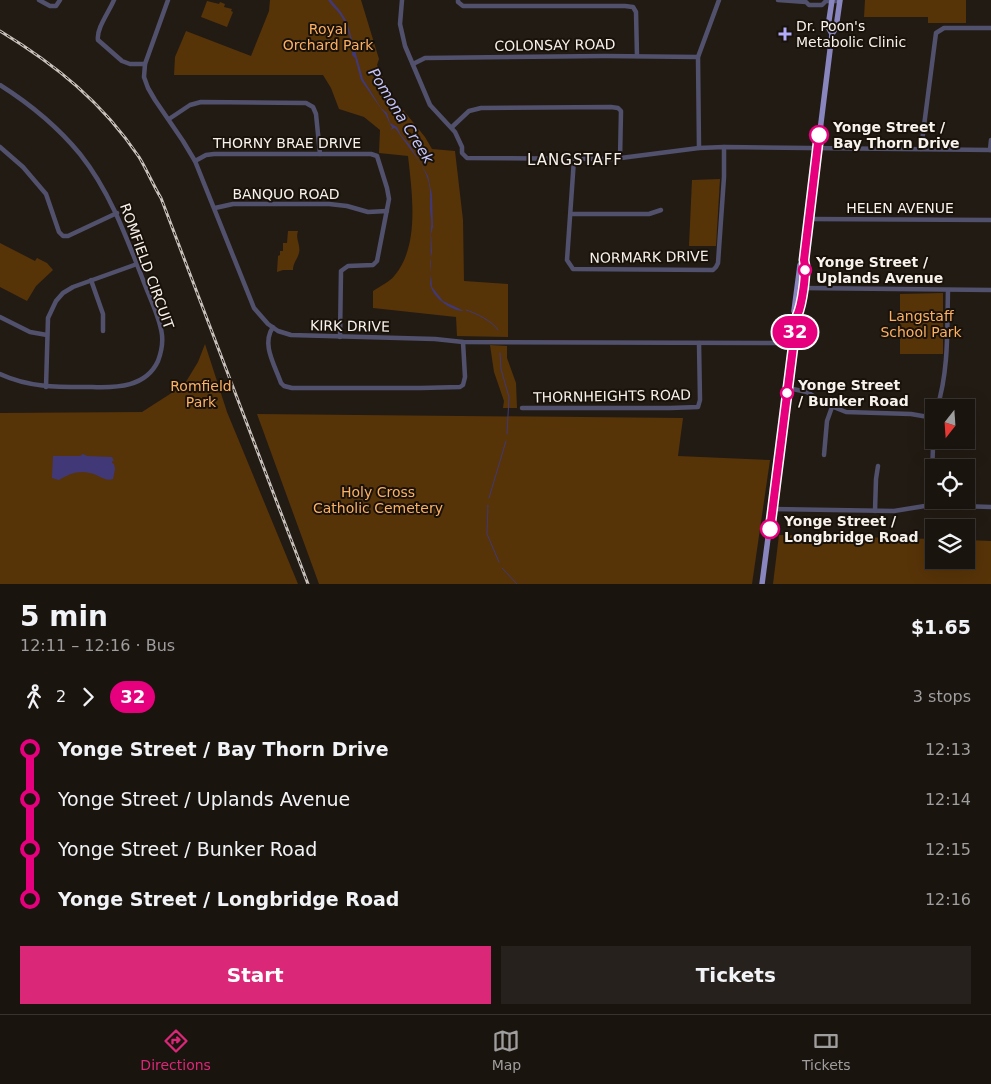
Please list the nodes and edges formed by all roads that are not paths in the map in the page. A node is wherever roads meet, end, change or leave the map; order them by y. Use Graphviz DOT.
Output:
graph roads {
  1 [pos="39,0"];
  2 [pos="60,0"];
  3 [pos="114,0"];
  4 [pos="168,0"];
  5 [pos="402,0"];
  6 [pos="458,0"];
  7 [pos="719,0"];
  8 [pos="778,0"];
  9 [pos="829,0"];
  10 [pos="840,0"];
  11 [pos="808,1"];
  12 [pos="991,28"];
  13 [pos="832,34"];
  14 [pos="636,56"];
  15 [pos="698,57"];
  16 [pos="145,64"];
  17 [pos="413,64"];
  18 [pos="0,85"];
  19 [pos="169,119"];
  20 [pos="452,127"];
  21 [pos="991,140"];
  22 [pos="0,147"];
  23 [pos="724,147"];
  24 [pos="699,148"];
  25 [pos="817,148"];
  26 [pos="921,149"];
  27 [pos="990,150"];
  28 [pos="320,154"];
  29 [pos="574,159"];
  30 [pos="620,159"];
  31 [pos="195,161"];
  32 [pos="215,208"];
  33 [pos="661,210"];
  34 [pos="386,211"];
  35 [pos="117,213"];
  36 [pos="570,214"];
  37 [pos="810,219"];
  38 [pos="991,220"];
  39 [pos="137,264"];
  40 [pos="91,280"];
  41 [pos="800,288"];
  42 [pos="948,290"];
  43 [pos="991,290"];
  44 [pos="0,316"];
  45 [pos="272,327"];
  46 [pos="103,331"];
  47 [pos="47,335"];
  48 [pos="340,337"];
  49 [pos="463,342"];
  50 [pos="794,342"];
  51 [pos="700,343"];
  52 [pos="1,376"];
  53 [pos="46,387"];
  54 [pos="788,388"];
  55 [pos="938,399"];
  56 [pos="832,407"];
  57 [pos="522,408"];
  58 [pos="925,416"];
  59 [pos="824,455"];
  60 [pos="878,466"];
  61 [pos="925,506"];
  62 [pos="975,506"];
  63 [pos="991,507"];
  64 [pos="772,509"];
  65 [pos="875,511"];
  66 [pos="762,584"];
  1 -- 2 [label="street"];
  3 -- 16 [label="street"];
  4 -- 16 [label="street, KIRK DRIVE"];
  5 -- 17 [label="street"];
  6 -- 14 [label="street"];
  7 -- 15 [label="street"];
  8 -- 11 [label="street"];
  9 -- 10 [label="street"];
  9 -- 11 [label="street"];
  9 -- 13 [label="main road"];
  10 -- 13 [label="main road"];
  12 -- 26 [label="street"];
  13 -- 25 [label="main road"];
  14 -- 15 [label="street, COLONSAY ROAD"];
  14 -- 17 [label="street, COLONSAY ROAD"];
  15 -- 24 [label="street"];
  16 -- 19 [label="street, KIRK DRIVE"];
  17 -- 20 [label="street"];
  18 -- 35 [label="street, ROMFIELD CIRCUIT"];
  19 -- 28 [label="street"];
  19 -- 31 [label="street, KIRK DRIVE"];
  20 -- 29 [label="street"];
  20 -- 30 [label="street"];
  21 -- 27 [label="street"];
  22 -- 35 [label="street"];
  23 -- 24 [label="street"];
  23 -- 25 [label="street"];
  23 -- 36 [label="street, NORMARK DRIVE"];
  24 -- 30 [label="street"];
  25 -- 26 [label="street"];
  25 -- 37 [label="main road"];
  26 -- 27 [label="street"];
  28 -- 31 [label="street, THORNY BRAE DRIVE"];
  28 -- 34 [label="street, THORNY BRAE DRIVE"];
  29 -- 30 [label="street"];
  29 -- 36 [label="street, NORMARK DRIVE"];
  31 -- 32 [label="street, KIRK DRIVE"];
  32 -- 34 [label="street, BANQUO ROAD"];
  32 -- 45 [label="street, KIRK DRIVE"];
  33 -- 36 [label="street"];
  34 -- 48 [label="street, THORNY BRAE DRIVE"];
  35 -- 39 [label="street, ROMFIELD CIRCUIT"];
  37 -- 38 [label="street, HELEN AVENUE"];
  37 -- 41 [label="main road"];
  39 -- 40 [label="street"];
  39 -- 53 [label="street, ROMFIELD CIRCUIT"];
  40 -- 46 [label="street"];
  40 -- 47 [label="street"];
  41 -- 42 [label="street"];
  41 -- 50 [label="main road"];
  42 -- 43 [label="street"];
  42 -- 55 [label="street"];
  44 -- 47 [label="street"];
  45 -- 48 [label="street, KIRK DRIVE"];
  45 -- 49 [label="street"];
  47 -- 53 [label="street"];
  48 -- 49 [label="street, KIRK DRIVE"];
  49 -- 51 [label="street, KIRK DRIVE"];
  50 -- 51 [label="street, KIRK DRIVE"];
  50 -- 54 [label="main road"];
  51 -- 57 [label="street, THORNHEIGHTS ROAD"];
  52 -- 53 [label="street, ROMFIELD CIRCUIT"];
  54 -- 56 [label="street"];
  54 -- 64 [label="main road"];
  56 -- 58 [label="street"];
  56 -- 59 [label="street"];
  60 -- 65 [label="street"];
  61 -- 65 [label="street"];
  62 -- 63 [label="street"];
  64 -- 65 [label="street"];
  64 -- 66 [label="main road"];
}
